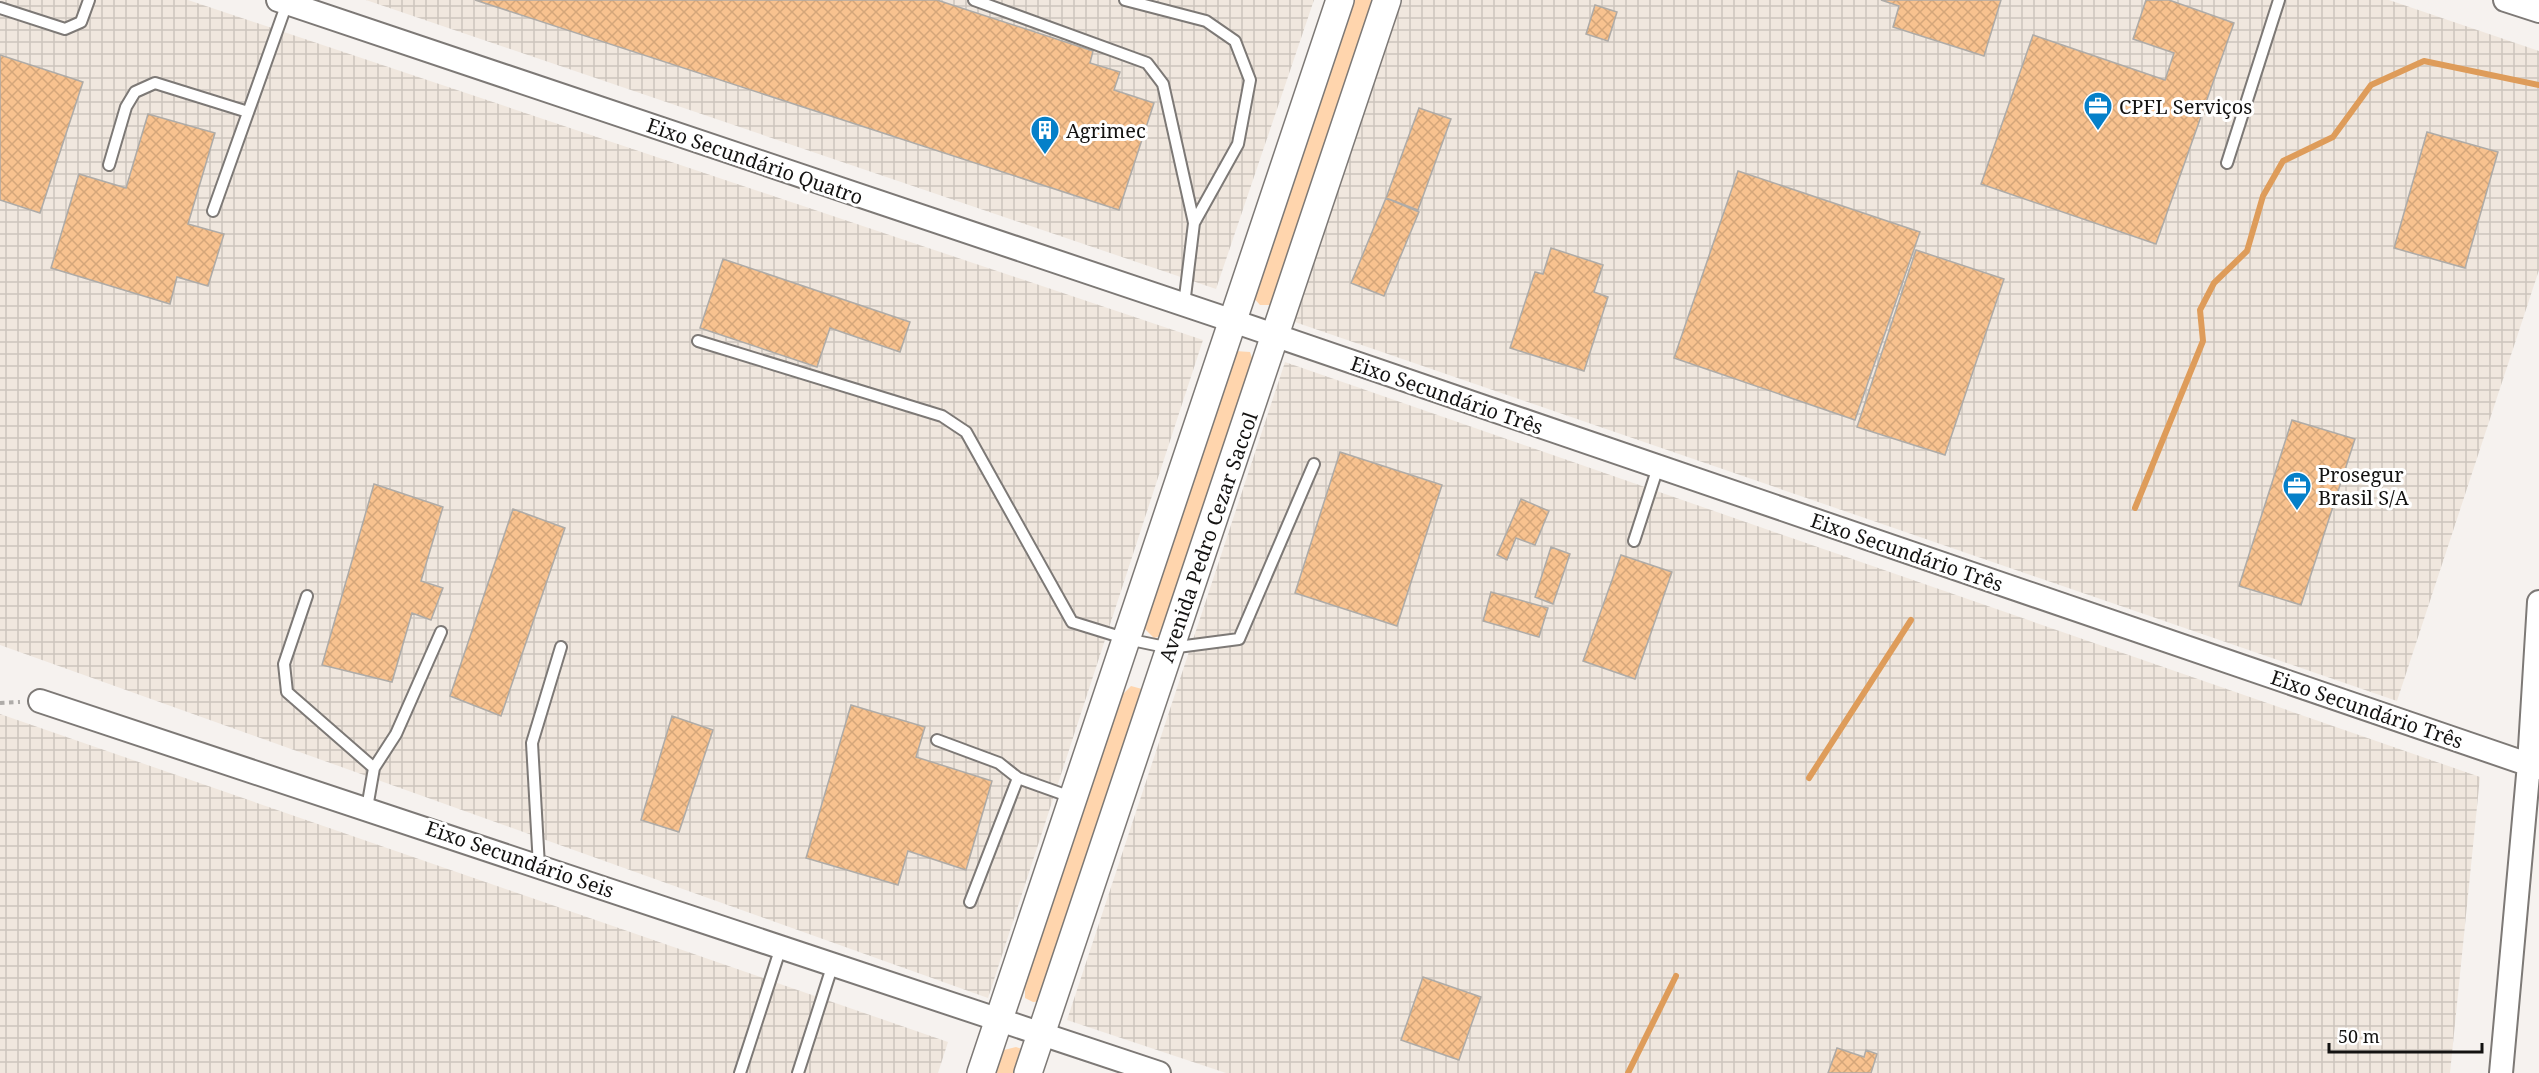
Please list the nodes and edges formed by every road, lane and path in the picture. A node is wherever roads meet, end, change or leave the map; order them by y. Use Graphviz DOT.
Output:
graph roads {
  1 [pos="88,0"];
  2 [pos="974,0"];
  3 [pos="1125,0"];
  4 [pos="1340,0"];
  5 [pos="1387,0"];
  6 [pos="2279,0"];
  7 [pos="2505,0"];
  8 [pos="282,2"];
  9 [pos="0,8"];
  10 [pos="2539,11"];
  11 [pos="248,112"];
  12 [pos="2227,163"];
  13 [pos="109,165"];
  14 [pos="213,211"];
  15 [pos="1194,223"];
  16 [pos="1184,305"];
  17 [pos="1233,321"];
  18 [pos="1275,336"];
  19 [pos="698,341"];
  20 [pos="1314,464"];
  21 [pos="1658,467"];
  22 [pos="1634,541"];
  23 [pos="307,596"];
  24 [pos="2539,602"];
  25 [pos="441,632"];
  26 [pos="1126,639"];
  27 [pos="561,647"];
  28 [pos="1170,648"];
  29 [pos="40,701"];
  30 [pos="937,740"];
  31 [pos="2534,766"];
  32 [pos="374,768"];
  33 [pos="1018,778"];
  34 [pos="1073,798"];
  35 [pos="367,808"];
  36 [pos="539,866"];
  37 [pos="970,902"];
  38 [pos="781,947"];
  39 [pos="832,964"];
  40 [pos="999,1020"];
  41 [pos="1041,1034"];
  42 [pos="740,1073"];
  43 [pos="798,1073"];
  44 [pos="981,1073"];
  45 [pos="1028,1073"];
  46 [pos="1159,1073"];
  47 [pos="2501,1073"];
  1 -- 9 [label="lane"];
  2 -- 15 [label="lane"];
  3 -- 15 [label="lane"];
  4 -- 17 [label="street"];
  5 -- 18 [label="street, Avenida Pedro Cezar Saccol"];
  6 -- 12 [label="lane"];
  7 -- 10 [label="street"];
  8 -- 11 [label="lane"];
  8 -- 16 [label="street, Eixo Secundário Quatro"];
  11 -- 13 [label="lane"];
  11 -- 14 [label="lane"];
  15 -- 16 [label="lane"];
  16 -- 17 [label="street, Eixo Secundário Quatro"];
  17 -- 18 [label="street, Eixo Secundário Três"];
  17 -- 26 [label="street"];
  18 -- 21 [label="street, Eixo Secundário Três"];
  18 -- 28 [label="street, Avenida Pedro Cezar Saccol"];
  19 -- 26 [label="lane"];
  20 -- 28 [label="lane"];
  21 -- 22 [label="lane"];
  21 -- 31 [label="street, Eixo Secundário Três"];
  23 -- 32 [label="lane"];
  24 -- 31 [label="street"];
  25 -- 32 [label="lane"];
  26 -- 28 [label="lane"];
  26 -- 34 [label="street"];
  27 -- 36 [label="lane"];
  28 -- 41 [label="street, Avenida Pedro Cezar Saccol"];
  29 -- 35 [label="street, Eixo Secundário Seis"];
  30 -- 33 [label="lane"];
  31 -- 47 [label="street"];
  32 -- 35 [label="lane"];
  33 -- 34 [label="lane"];
  33 -- 37 [label="lane"];
  34 -- 40 [label="street"];
  35 -- 36 [label="street, Eixo Secundário Seis"];
  36 -- 38 [label="street, Eixo Secundário Seis"];
  38 -- 39 [label="street, Eixo Secundário Seis"];
  38 -- 42 [label="lane"];
  39 -- 40 [label="street, Eixo Secundário Seis"];
  39 -- 43 [label="lane"];
  40 -- 41 [label="street, Eixo Secundário Seis"];
  40 -- 44 [label="street"];
  41 -- 45 [label="street, Avenida Pedro Cezar Saccol"];
  41 -- 46 [label="street, Eixo Secundário Seis"];
}
